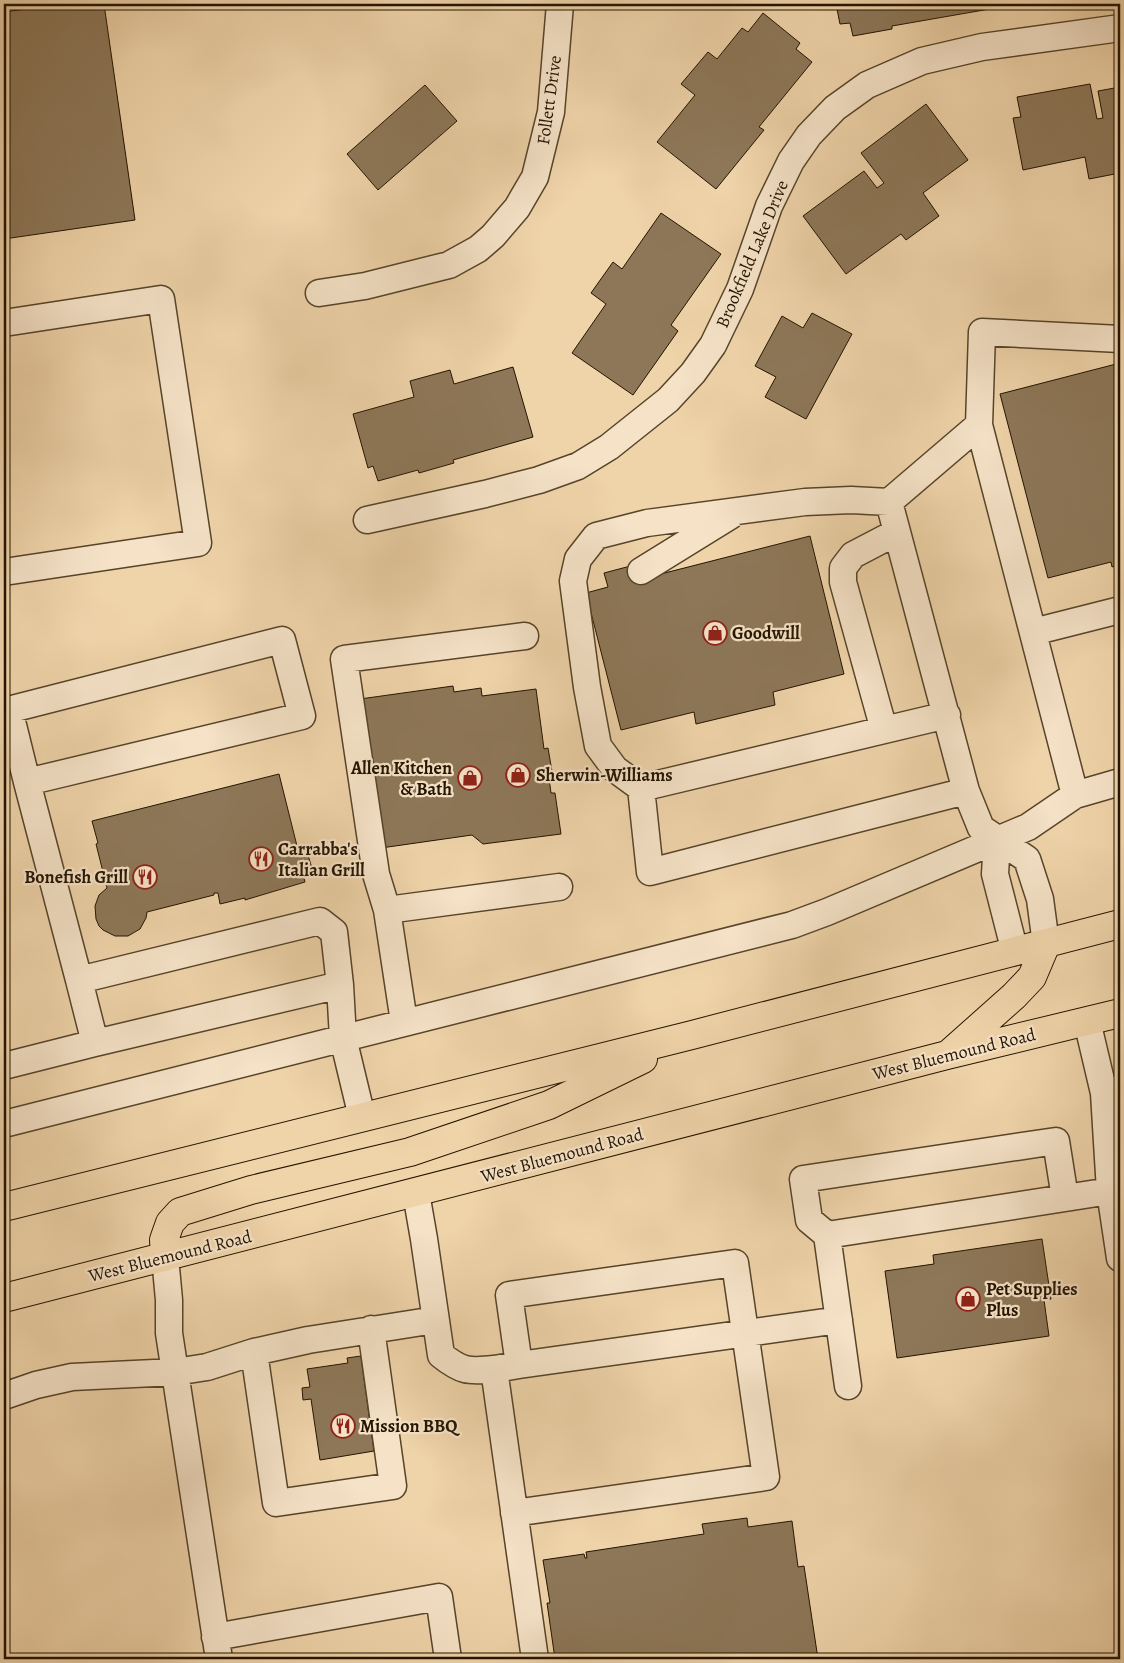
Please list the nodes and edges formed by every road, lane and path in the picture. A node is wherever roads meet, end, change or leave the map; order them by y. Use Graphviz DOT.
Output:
graph roads {
  1 [pos="560,4"];
  2 [pos="1120,28"];
  3 [pos="319,293"];
  4 [pos="4,323"];
  5 [pos="1120,339"];
  6 [pos="979,424"];
  7 [pos="889,502"];
  8 [pos="738,511"];
  9 [pos="367,520"];
  10 [pos="897,532"];
  11 [pos="641,571"];
  12 [pos="4,572"];
  13 [pos="1120,610"];
  14 [pos="1033,632"];
  15 [pos="525,636"];
  16 [pos="6,710"];
  17 [pos="947,716"];
  18 [pos="884,730"];
  19 [pos="27,782"];
  20 [pos="1120,782"];
  21 [pos="641,788"];
  22 [pos="966,791"];
  23 [pos="1075,795"];
  24 [pos="998,839"];
  25 [pos="559,886"];
  26 [pos="387,910"];
  27 [pos="1120,924"];
  28 [pos="1046,944"];
  29 [pos="1015,952"];
  30 [pos="79,980"];
  31 [pos="340,985"];
  32 [pos="1120,1013"];
  33 [pos="1087,1021"];
  34 [pos="404,1022"];
  35 [pos="692,1035"];
  36 [pos="343,1038"];
  37 [pos="96,1043"];
  38 [pos="946,1056"];
  39 [pos="4,1066"];
  40 [pos="1112,1091"];
  41 [pos="362,1116"];
  42 [pos="4,1124"];
  43 [pos="1110,1191"];
  44 [pos="416,1193"];
  45 [pos="1065,1198"];
  46 [pos="4,1207"];
  47 [pos="827,1235"];
  48 [pos="165,1258"];
  49 [pos="1120,1258"];
  50 [pos="4,1298"];
  51 [pos="435,1320"];
  52 [pos="839,1320"];
  53 [pos="371,1329"];
  54 [pos="745,1334"];
  55 [pos="254,1352"];
  56 [pos="519,1365"];
  57 [pos="494,1369"];
  58 [pos="175,1372"];
  59 [pos="848,1386"];
  60 [pos="4,1396"];
  61 [pos="514,1513"];
  62 [pos="217,1648"];
  63 [pos="448,1659"];
  64 [pos="536,1659"];
  1 -- 3 [label="street, Follett Drive"];
  2 -- 9 [label="street, Brookfield Lake Drive"];
  4 -- 12 [label="street"];
  5 -- 6 [label="street"];
  6 -- 7 [label="street"];
  6 -- 14 [label="street"];
  7 -- 8 [label="street"];
  7 -- 10 [label="street"];
  8 -- 11 [label="street"];
  8 -- 21 [label="street"];
  10 -- 17 [label="street"];
  10 -- 18 [label="street"];
  13 -- 14 [label="street"];
  14 -- 23 [label="street"];
  15 -- 26 [label="street"];
  16 -- 19 [label="street"];
  16 -- 19 [label="street"];
  17 -- 18 [label="street"];
  17 -- 22 [label="street"];
  18 -- 21 [label="street"];
  19 -- 30 [label="street"];
  20 -- 23 [label="street"];
  21 -- 22 [label="street"];
  22 -- 24 [label="street"];
  23 -- 24 [label="street"];
  24 -- 28 [label="street"];
  24 -- 29 [label="street"];
  24 -- 34 [label="street"];
  25 -- 26 [label="street"];
  26 -- 34 [label="street"];
  27 -- 28 [label="main road"];
  28 -- 29 [label="main road"];
  28 -- 38 [label="main road"];
  29 -- 35 [label="main road"];
  30 -- 31 [label="street"];
  30 -- 37 [label="street"];
  31 -- 36 [label="street"];
  31 -- 37 [label="street"];
  32 -- 33 [label="main road, West Bluemound Road"];
  33 -- 38 [label="main road, West Bluemound Road"];
  33 -- 40 [label="street"];
  34 -- 36 [label="street"];
  35 -- 41 [label="main road"];
  35 -- 48 [label="main road"];
  36 -- 41 [label="street"];
  36 -- 42 [label="street"];
  37 -- 39 [label="street"];
  38 -- 44 [label="main road, West Bluemound Road"];
  40 -- 43 [label="street"];
  41 -- 46 [label="main road"];
  43 -- 45 [label="street"];
  43 -- 49 [label="street"];
  44 -- 48 [label="main road, West Bluemound Road"];
  44 -- 51 [label="street"];
  45 -- 47 [label="street"];
  45 -- 47 [label="street"];
  47 -- 52 [label="street"];
  48 -- 50 [label="main road, West Bluemound Road"];
  48 -- 58 [label="street"];
  51 -- 53 [label="street"];
  51 -- 57 [label="street"];
  52 -- 54 [label="street"];
  52 -- 59 [label="street"];
  53 -- 55 [label="street"];
  53 -- 55 [label="street"];
  54 -- 56 [label="street"];
  54 -- 56 [label="street"];
  54 -- 61 [label="street"];
  55 -- 58 [label="street"];
  56 -- 57 [label="street"];
  57 -- 61 [label="street"];
  58 -- 60 [label="street"];
  58 -- 62 [label="street"];
  61 -- 64 [label="street"];
  62 -- 63 [label="street"];
}
